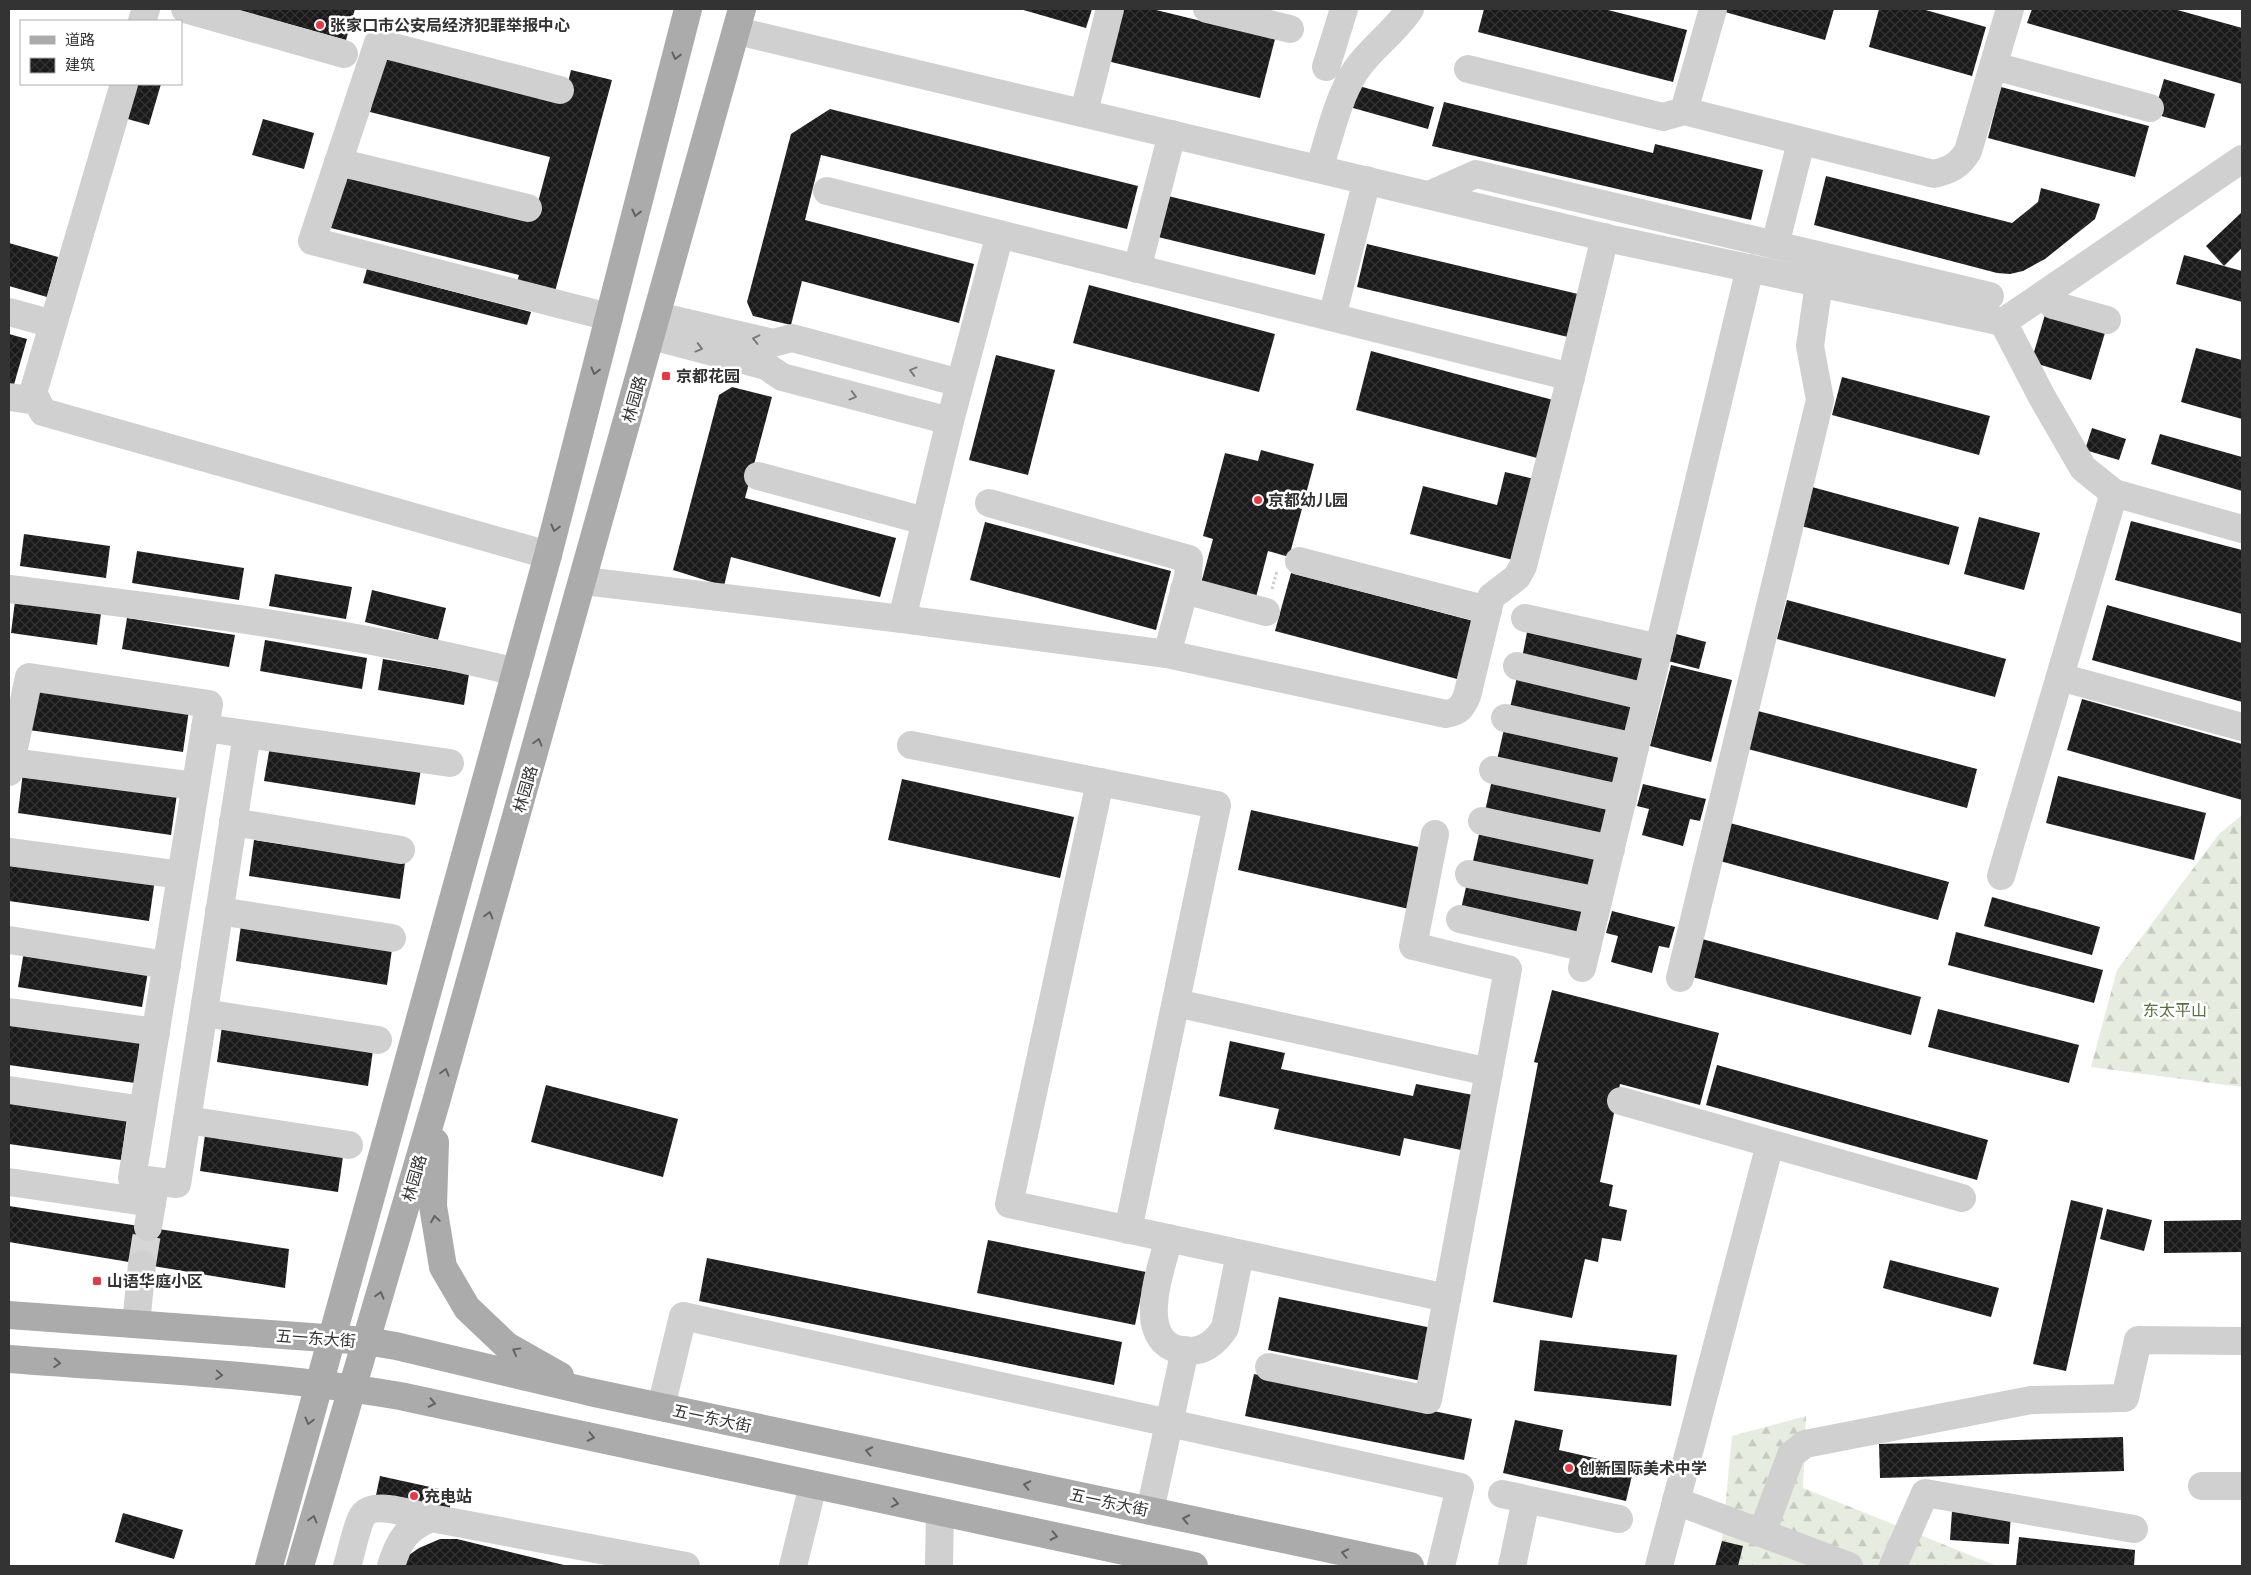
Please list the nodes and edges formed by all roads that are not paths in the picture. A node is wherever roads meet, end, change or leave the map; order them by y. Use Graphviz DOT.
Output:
graph roads {
  1 [pos="185,9"];
  2 [pos="688,9"];
  3 [pos="1110,9"];
  4 [pos="1207,9"];
  5 [pos="1344,9"];
  6 [pos="1410,9"];
  7 [pos="1707,10"];
  8 [pos="2003,10"];
  9 [pos="740,20"];
  10 [pos="1290,29"];
  11 [pos="344,54"];
  12 [pos="1994,66"];
  13 [pos="1326,67"];
  14 [pos="1468,69"];
  15 [pos="124,85"];
  16 [pos="560,90"];
  17 [pos="2150,108"];
  18 [pos="1684,111"];
  19 [pos="1084,112"];
  20 [pos="1172,134"];
  21 [pos="1801,142"];
  22 [pos="2242,159"];
  23 [pos="338,162"];
  24 [pos="1319,169"];
  25 [pos="1367,180"];
  26 [pos="827,191"];
  27 [pos="1429,195"];
  28 [pos="528,208"];
  29 [pos="1000,234"];
  30 [pos="1605,237"];
  31 [pos="1775,245"];
  32 [pos="1137,268"];
  33 [pos="1750,268"];
  34 [pos="2075,273"];
  35 [pos="1819,283"];
  36 [pos="1990,296"];
  37 [pos="2053,305"];
  38 [pos="9,312"];
  39 [pos="609,317"];
  40 [pos="1332,317"];
  41 [pos="2003,322"];
  42 [pos="53,324"];
  43 [pos="654,326"];
  44 [pos="1571,376"];
  45 [pos="960,383"];
  46 [pos="9,397"];
  47 [pos="37,401"];
  48 [pos="950,421"];
  49 [pos="758,476"];
  50 [pos="2114,493"];
  51 [pos="989,503"];
  52 [pos="925,521"];
  53 [pos="2242,529"];
  54 [pos="548,554"];
  55 [pos="1299,562"];
  56 [pos="584,581"];
  57 [pos="9,589"];
  58 [pos="1184,590"];
  59 [pos="1488,610"];
  60 [pos="1266,612"];
  61 [pos="1525,618"];
  62 [pos="902,619"];
  63 [pos="1659,648"];
  64 [pos="1168,654"];
  65 [pos="1517,666"];
  66 [pos="516,672"];
  67 [pos="2060,677"];
  68 [pos="1647,697"];
  69 [pos="1505,718"];
  70 [pos="205,728"];
  71 [pos="2242,728"];
  72 [pos="247,734"];
  73 [pos="911,745"];
  74 [pos="1635,748"];
  75 [pos="450,763"];
  76 [pos="10,767"];
  77 [pos="1493,770"];
  78 [pos="1100,782"];
  79 [pos="195,786"];
  80 [pos="1623,799"];
  81 [pos="1482,821"];
  82 [pos="233,822"];
  83 [pos="1435,834"];
  84 [pos="1610,849"];
  85 [pos="402,850"];
  86 [pos="9,852"];
  87 [pos="1469,874"];
  88 [pos="181,875"];
  89 [pos="2001,876"];
  90 [pos="1598,901"];
  91 [pos="219,911"];
  92 [pos="1460,919"];
  93 [pos="392,938"];
  94 [pos="9,940"];
  95 [pos="167,965"];
  96 [pos="1680,978"];
  97 [pos="1176,1003"];
  98 [pos="9,1012"];
  99 [pos="204,1013"];
  100 [pos="156,1032"];
  101 [pos="378,1040"];
  102 [pos="1489,1072"];
  103 [pos="9,1090"];
  104 [pos="1621,1101"];
  105 [pos="436,1102"];
  106 [pos="143,1110"];
  107 [pos="187,1120"];
  108 [pos="1770,1144"];
  109 [pos="349,1145"];
  110 [pos="9,1182"];
  111 [pos="1962,1198"];
  112 [pos="152,1204"];
  113 [pos="1128,1230"];
  114 [pos="1169,1238"];
  115 [pos="1240,1254"];
  116 [pos="142,1264"];
  117 [pos="1448,1298"];
  118 [pos="9,1315"];
  119 [pos="136,1324"];
  120 [pos="331,1340"];
  121 [pos="2242,1340"];
  122 [pos="366,1341"];
  123 [pos="1185,1350"];
  124 [pos="9,1360"];
  125 [pos="1269,1367"];
  126 [pos="354,1383"];
  127 [pos="319,1384"];
  128 [pos="590,1392"];
  129 [pos="661,1407"];
  130 [pos="1168,1423"];
  131 [pos="813,1485"];
  132 [pos="2202,1486"];
  133 [pos="2242,1486"];
  134 [pos="1676,1501"];
  135 [pos="1150,1511"];
  136 [pos="940,1512"];
  137 [pos="431,1518"];
  138 [pos="1619,1519"];
  139 [pos="2134,1529"];
  140 [pos="1762,1533"];
  141 [pos="269,1566"];
  142 [pos="300,1566"];
  143 [pos="347,1566"];
  144 [pos="391,1566"];
  145 [pos="686,1566"];
  146 [pos="793,1566"];
  147 [pos="939,1566"];
  148 [pos="1194,1566"];
  149 [pos="1410,1566"];
  150 [pos="1440,1566"];
  151 [pos="1512,1566"];
  152 [pos="1659,1566"];
  153 [pos="1849,1566"];
  154 [pos="1892,1566"];
  1 -- 11 [label="street"];
  2 -- 39 [label="main road, one-way"];
  3 -- 19 [label="street"];
  4 -- 10 [label="street"];
  5 -- 13 [label="street"];
  6 -- 24 [label="street"];
  7 -- 18 [label="street"];
  8 -- 12 [label="street"];
  9 -- 19 [label="street"];
  9 -- 43 [label="main road, 林园路"];
  12 -- 17 [label="street"];
  12 -- 21 [label="street"];
  14 -- 18 [label="street"];
  15 -- 42 [label="street"];
  16 -- 23 [label="street"];
  18 -- 21 [label="street"];
  19 -- 20 [label="street"];
  20 -- 24 [label="street"];
  20 -- 32 [label="street"];
  21 -- 31 [label="street"];
  22 -- 34 [label="street"];
  23 -- 28 [label="street"];
  23 -- 39 [label="street"];
  24 -- 25 [label="street"];
  25 -- 27 [label="street"];
  25 -- 40 [label="street"];
  26 -- 29 [label="street"];
  27 -- 30 [label="street"];
  27 -- 31 [label="street"];
  29 -- 32 [label="street"];
  29 -- 45 [label="street"];
  30 -- 33 [label="street"];
  30 -- 44 [label="street"];
  31 -- 36 [label="street"];
  32 -- 40 [label="street"];
  33 -- 35 [label="street"];
  33 -- 63 [label="street"];
  34 -- 37 [label="street"];
  34 -- 41 [label="street"];
  35 -- 41 [label="street"];
  35 -- 96 [label="street"];
  38 -- 42 [label="street"];
  39 -- 54 [label="main road, one-way"];
  40 -- 44 [label="street"];
  41 -- 50 [label="street"];
  42 -- 47 [label="street"];
  45 -- 43 [label="street, one-way"];
  43 -- 48 [label="street, one-way"];
  43 -- 56 [label="main road, 林园路"];
  44 -- 59 [label="street"];
  45 -- 48 [label="street"];
  46 -- 47 [label="street"];
  47 -- 54 [label="street"];
  48 -- 52 [label="street"];
  49 -- 52 [label="street"];
  50 -- 53 [label="street"];
  50 -- 67 [label="street"];
  51 -- 58 [label="street"];
  52 -- 62 [label="street"];
  54 -- 66 [label="main road"];
  55 -- 59 [label="street"];
  56 -- 62 [label="street"];
  105 -- 56 [label="main road, 林园路, one-way"];
  57 -- 66 [label="street"];
  58 -- 60 [label="street"];
  58 -- 64 [label="street"];
  59 -- 64 [label="street"];
  61 -- 63 [label="street"];
  62 -- 64 [label="street"];
  63 -- 68 [label="street"];
  65 -- 68 [label="street"];
  66 -- 120 [label="main road"];
  67 -- 71 [label="street"];
  67 -- 89 [label="street"];
  68 -- 74 [label="street"];
  69 -- 74 [label="street"];
  70 -- 72 [label="street"];
  70 -- 76 [label="street"];
  70 -- 79 [label="street"];
  72 -- 75 [label="street"];
  72 -- 82 [label="street"];
  73 -- 78 [label="street"];
  74 -- 80 [label="street"];
  76 -- 79 [label="street"];
  77 -- 80 [label="street"];
  78 -- 97 [label="street"];
  78 -- 113 [label="street"];
  79 -- 88 [label="street"];
  80 -- 84 [label="street"];
  81 -- 84 [label="street"];
  82 -- 85 [label="street"];
  82 -- 91 [label="street"];
  83 -- 102 [label="street"];
  84 -- 90 [label="street"];
  86 -- 88 [label="street"];
  87 -- 90 [label="street"];
  88 -- 95 [label="street"];
  90 -- 92 [label="street"];
  91 -- 93 [label="street"];
  91 -- 99 [label="street"];
  94 -- 95 [label="street"];
  95 -- 100 [label="street"];
  97 -- 102 [label="street"];
  97 -- 113 [label="street"];
  98 -- 100 [label="street"];
  99 -- 101 [label="street"];
  99 -- 107 [label="street"];
  100 -- 106 [label="street"];
  102 -- 117 [label="street"];
  103 -- 106 [label="street"];
  104 -- 108 [label="street"];
  122 -- 105 [label="main road, 林园路, one-way"];
  128 -- 105 [label="main road, one-way"];
  106 -- 112 [label="street"];
  107 -- 109 [label="street"];
  107 -- 112 [label="street"];
  108 -- 111 [label="street"];
  108 -- 134 [label="street"];
  110 -- 112 [label="street"];
  113 -- 114 [label="street"];
  114 -- 115 [label="street"];
  114 -- 123 [label="street"];
  115 -- 117 [label="street"];
  115 -- 123 [label="street"];
  116 -- 119 [label="street"];
  117 -- 125 [label="street"];
  118 -- 119 [label="main road, 五一东大街"];
  119 -- 120 [label="main road, 五一东大街"];
  120 -- 122 [label="main road, 五一东大街"];
  120 -- 126 [label="main road"];
  120 -- 127 [label="main road"];
  121 -- 140 [label="street"];
  122 -- 126 [label="main road, 林园路"];
  122 -- 128 [label="main road, 五一东大街"];
  123 -- 130 [label="street"];
  124 -- 127 [label="main road, one-way"];
  126 -- 127 [label="main road"];
  126 -- 131 [label="main road, one-way"];
  142 -- 126 [label="main road, 林园路, one-way"];
  127 -- 141 [label="main road, one-way"];
  128 -- 129 [label="main road, 五一东大街"];
  129 -- 130 [label="street"];
  135 -- 129 [label="main road, 五一东大街, one-way"];
  130 -- 135 [label="street"];
  130 -- 150 [label="street"];
  131 -- 136 [label="main road, one-way"];
  131 -- 146 [label="street"];
  132 -- 133 [label="street"];
  134 -- 140 [label="street"];
  134 -- 152 [label="street"];
  149 -- 135 [label="main road, 五一东大街, one-way"];
  136 -- 147 [label="street"];
  136 -- 148 [label="main road, one-way"];
  137 -- 143 [label="street"];
  137 -- 144 [label="street"];
  137 -- 145 [label="street"];
  138 -- 151 [label="street"];
  139 -- 154 [label="street"];
  140 -- 153 [label="street"];
}
